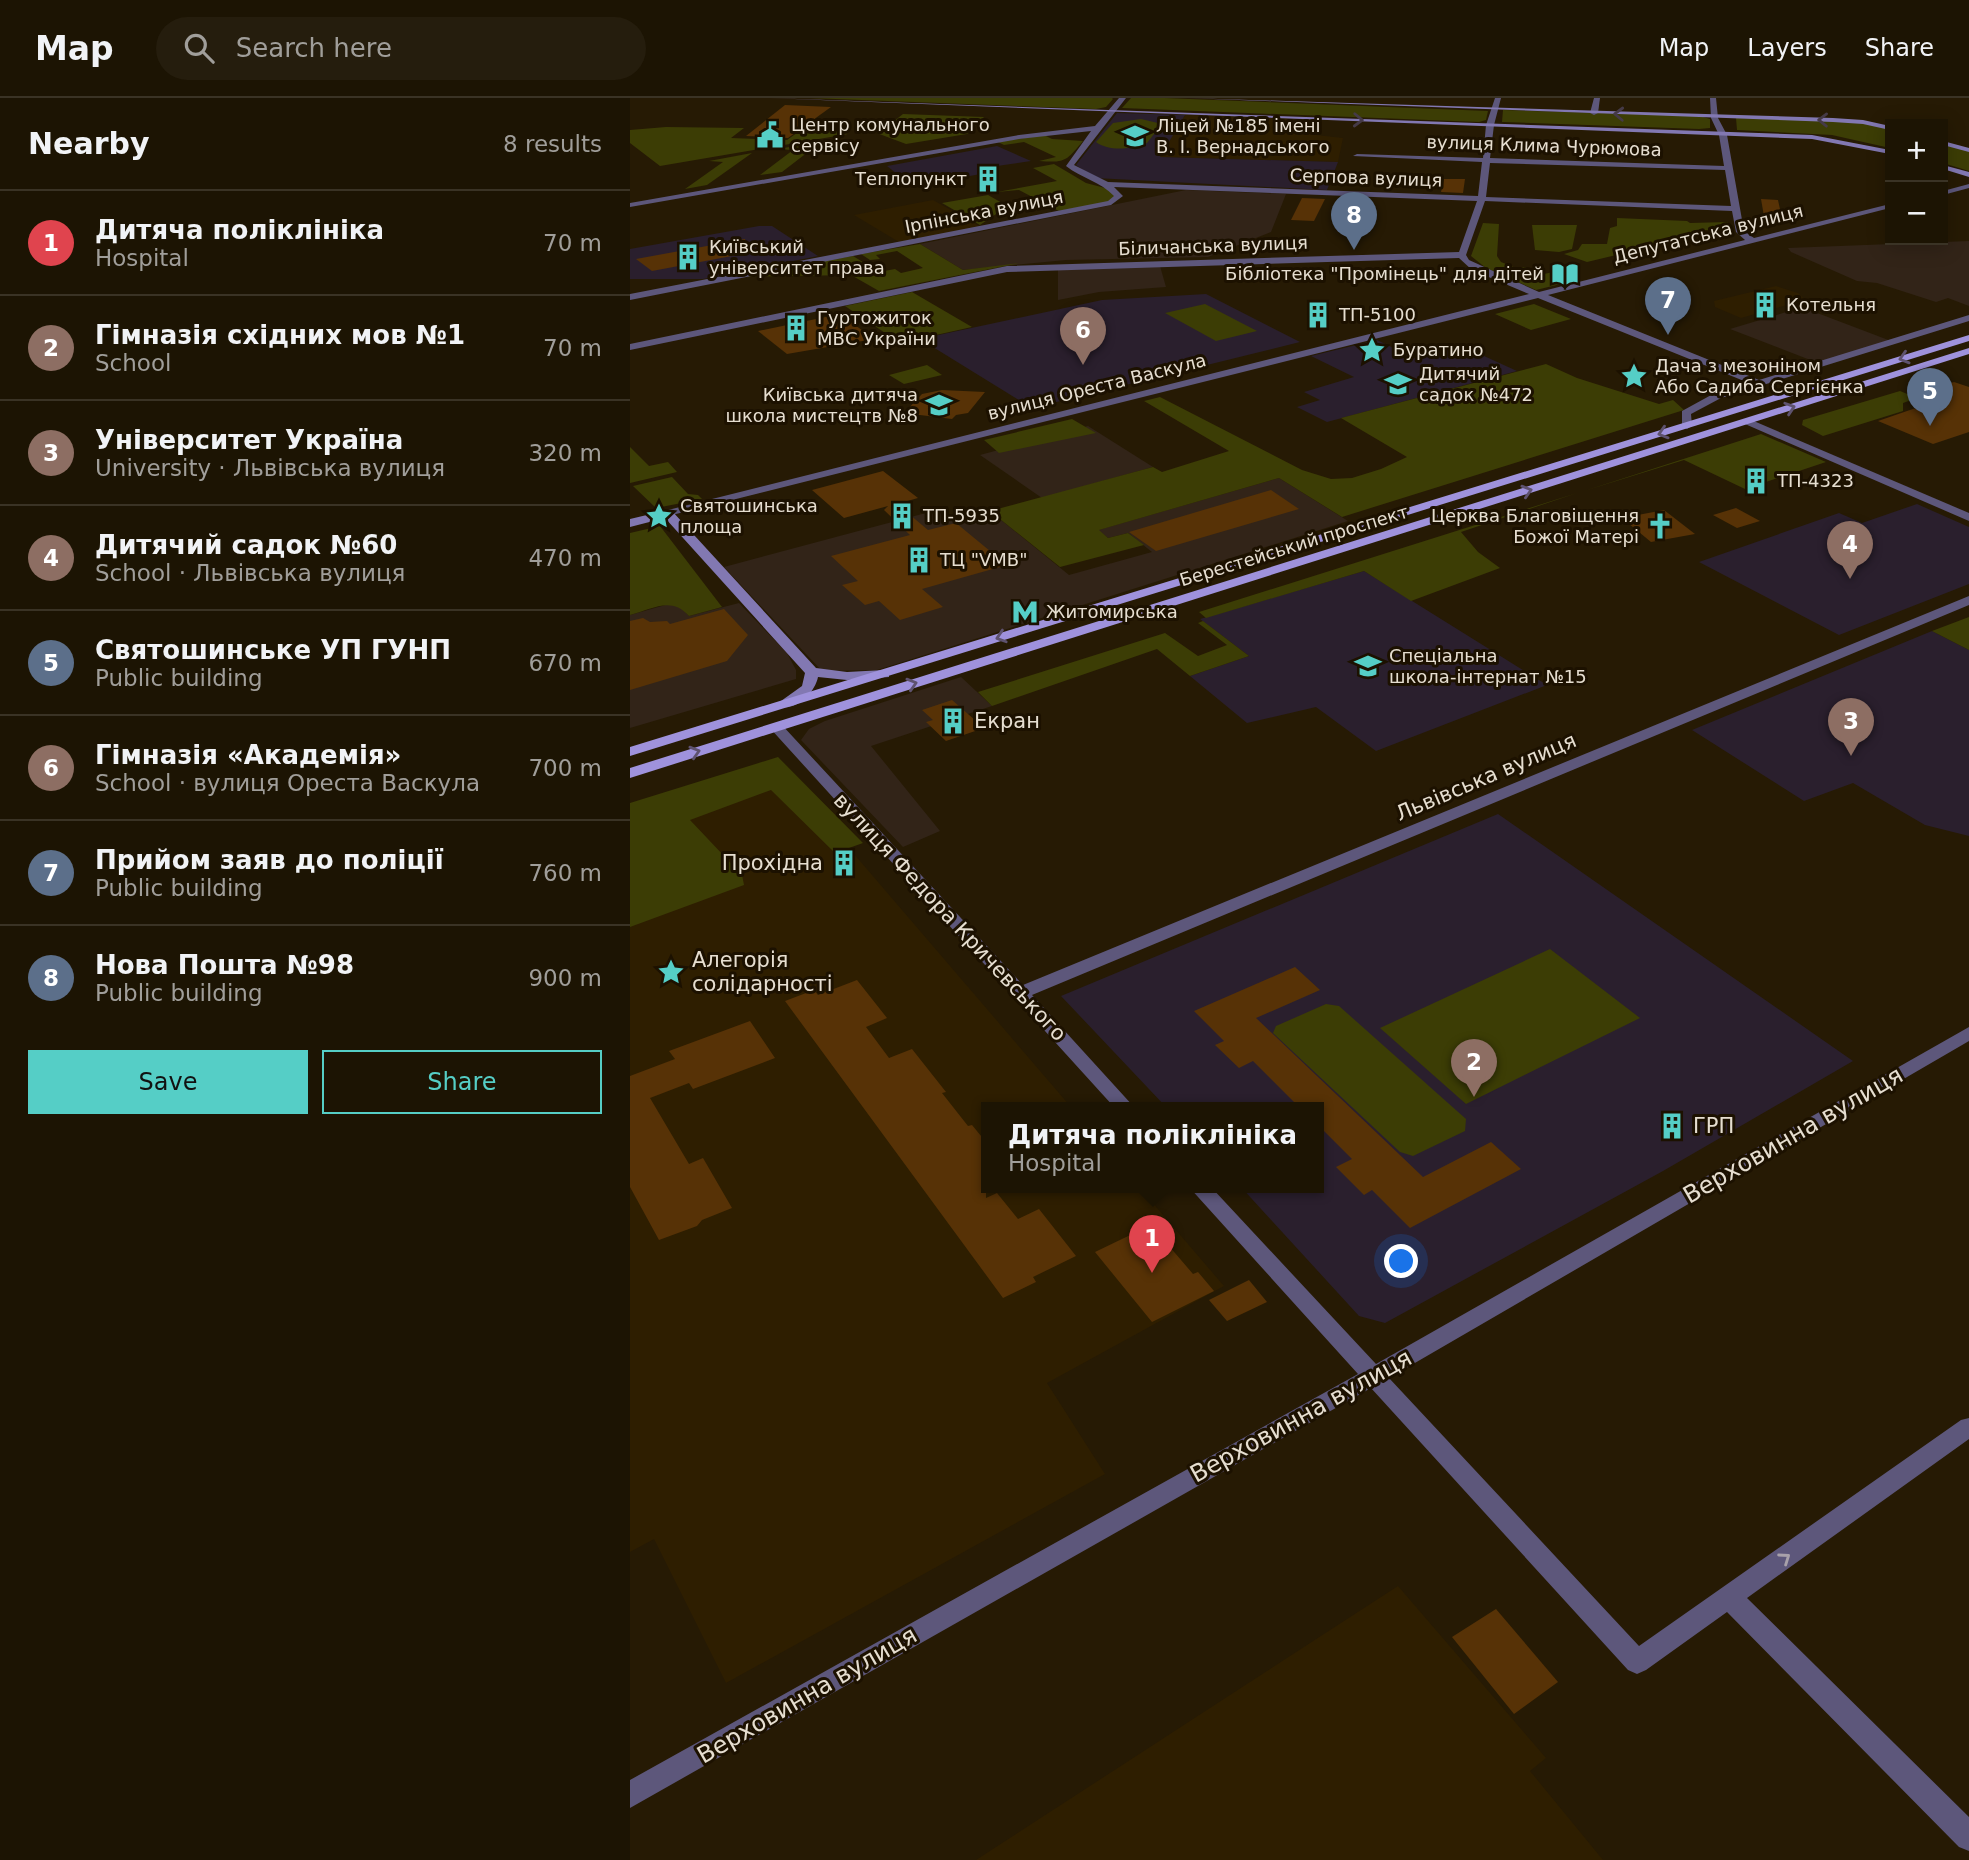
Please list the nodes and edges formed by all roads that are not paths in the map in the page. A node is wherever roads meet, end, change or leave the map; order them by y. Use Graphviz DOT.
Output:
graph roads {
  1 [pos="772,98"];
  2 [pos="1123,98"];
  3 [pos="1190,98"];
  4 [pos="1499,98"];
  5 [pos="1597,98"];
  6 [pos="1713,98"];
  7 [pos="1493,109"];
  8 [pos="1112,110"];
  9 [pos="1594,113"];
  10 [pos="1714,117"];
  11 [pos="1490,125"];
  12 [pos="1885,127"];
  13 [pos="1097,128"];
  14 [pos="1720,133"];
  15 [pos="1948,144"];
  16 [pos="1969,150"];
  17 [pos="1885,151"];
  18 [pos="1357,156"];
  19 [pos="1486,160"];
  20 [pos="1729,168"];
  21 [pos="1948,169"];
  22 [pos="1969,175"];
  23 [pos="1107,184"];
  24 [pos="1969,186"];
  25 [pos="1948,192"];
  26 [pos="1482,199"];
  27 [pos="630,205"];
  28 [pos="1885,207"];
  29 [pos="1736,209"];
  30 [pos="1751,240"];
  31 [pos="1462,256"];
  32 [pos="1534,294"];
  33 [pos="630,297"];
  34 [pos="1969,318"];
  35 [pos="1969,338"];
  36 [pos="630,347"];
  37 [pos="1969,351"];
  38 [pos="1758,383"];
  39 [pos="1749,422"];
  40 [pos="1687,426"];
  41 [pos="668,514"];
  42 [pos="1969,517"];
  43 [pos="630,523"];
  44 [pos="1969,600"];
  45 [pos="812,671"];
  46 [pos="884,674"];
  47 [pos="786,704"];
  48 [pos="776,727"];
  49 [pos="630,752"];
  50 [pos="630,773"];
  51 [pos="1020,993"];
  52 [pos="1969,1033"];
  53 [pos="1120,1102"];
  54 [pos="1205,1193"];
  55 [pos="1373,1376"];
  56 [pos="1969,1427"];
  57 [pos="1729,1597"];
  58 [pos="630,1795"];
  59 [pos="1969,1837"];
  1 -- 8 [label="main road"];
  2 -- 8 [label="street, Серпова вулиця"];
  3 -- 7 [label="main road"];
  4 -- 7 [label="street"];
  5 -- 9 [label="street"];
  6 -- 10 [label="street"];
  7 -- 9 [label="main road"];
  7 -- 11 [label="street"];
  8 -- 11 [label="main road, one-way"];
  8 -- 13 [label="street, Серпова вулиця"];
  10 -- 9 [label="main road, one-way"];
  12 -- 10 [label="main road, one-way"];
  10 -- 14 [label="street"];
  11 -- 14 [label="main road"];
  11 -- 19 [label="street"];
  13 -- 23 [label="street, Серпова вулиця"];
  13 -- 27 [label="street"];
  14 -- 17 [label="main road"];
  14 -- 20 [label="street"];
  15 -- 16 [label="main road"];
  18 -- 19 [label="street, вулиця Клима Чурюмова"];
  19 -- 20 [label="street, вулиця Клима Чурюмова"];
  19 -- 26 [label="street"];
  20 -- 29 [label="street"];
  21 -- 22 [label="main road"];
  23 -- 26 [label="street, Серпова вулиця"];
  23 -- 33 [label="street, Ірпінська вулиця"];
  24 -- 25 [label="street"];
  26 -- 29 [label="street, Серпова вулиця"];
  26 -- 31 [label="street"];
  28 -- 30 [label="street, Депутатська вулиця"];
  29 -- 30 [label="street"];
  30 -- 32 [label="street, Депутатська вулиця"];
  31 -- 32 [label="street"];
  31 -- 36 [label="street, Біличанська вулиця"];
  32 -- 38 [label="street"];
  32 -- 41 [label="street, вулиця Ореста Васкула"];
  34 -- 38 [label="street"];
  35 -- 40 [label="main road, Берестейський проспект, one-way"];
  39 -- 37 [label="main road, Берестейський проспект, one-way"];
  38 -- 40 [label="street"];
  39 -- 42 [label="street"];
  48 -- 39 [label="main road, Берестейський проспект, one-way"];
  40 -- 46 [label="main road, Берестейський проспект, one-way"];
  41 -- 43 [label="main road"];
  41 -- 45 [label="main road"];
  44 -- 51 [label="street, Львівська вулиця"];
  45 -- 46 [label="main road"];
  45 -- 47 [label="main road"];
  46 -- 47 [label="main road, Берестейський проспект"];
  47 -- 49 [label="main road, Берестейський проспект"];
  50 -- 48 [label="main road, Берестейський проспект, one-way"];
  48 -- 51 [label="street, вулиця Федора Кричевського"];
  51 -- 53 [label="street, вулиця Федора Кричевського"];
  52 -- 55 [label="street, Верховинна вулиця"];
  54 -- 55 [label="street"];
  55 -- 57 [label="street"];
  55 -- 58 [label="street, Верховинна вулиця"];
  57 -- 56 [label="street, one-way"];
  57 -- 59 [label="street"];
}
